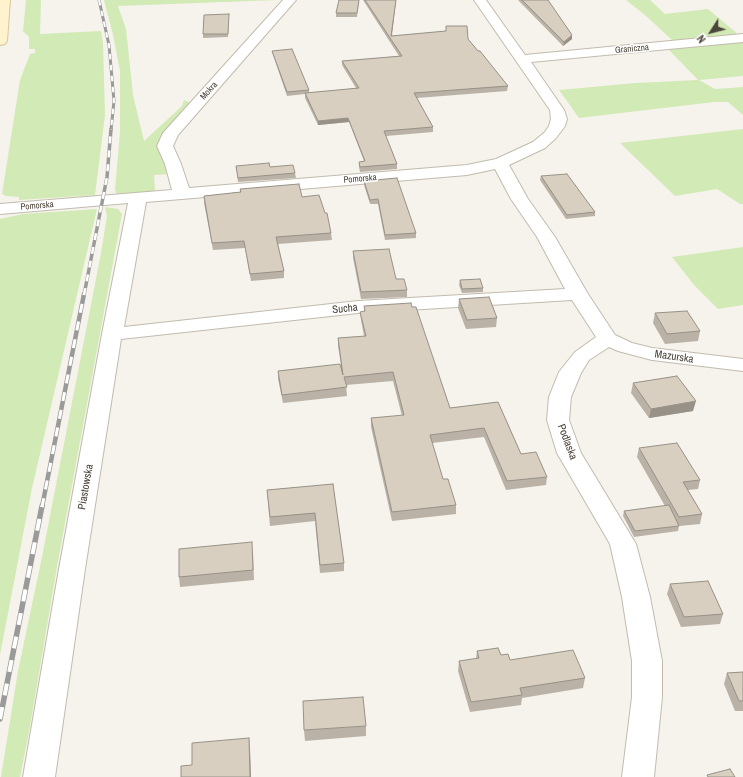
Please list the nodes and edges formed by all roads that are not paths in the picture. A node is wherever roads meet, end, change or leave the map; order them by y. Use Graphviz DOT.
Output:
graph roads {
  1 [pos="4,0"];
  2 [pos="290,0"];
  3 [pos="480,0"];
  4 [pos="743,38"];
  5 [pos="0,41"];
  6 [pos="522,59"];
  7 [pos="500,163"];
  8 [pos="182,194"];
  9 [pos="138,198"];
  10 [pos="0,209"];
  11 [pos="578,294"];
  12 [pos="112,334"];
  13 [pos="606,339"];
  14 [pos="743,366"];
  15 [pos="39,777"];
  16 [pos="638,777"];
  1 -- 5 [label="main road"];
  2 -- 8 [label="street, Mokra"];
  3 -- 6 [label="street, Pomorska"];
  4 -- 6 [label="street, Graniczna"];
  6 -- 7 [label="street, Pomorska"];
  7 -- 8 [label="street, Pomorska"];
  7 -- 11 [label="street"];
  8 -- 9 [label="street, Pomorska"];
  9 -- 10 [label="street, Pomorska"];
  9 -- 12 [label="street, Piastowska"];
  11 -- 12 [label="street, Sucha"];
  11 -- 13 [label="street"];
  12 -- 15 [label="street, Piastowska"];
  13 -- 14 [label="street, Mazurska"];
  13 -- 16 [label="street, Podlaska"];
}
